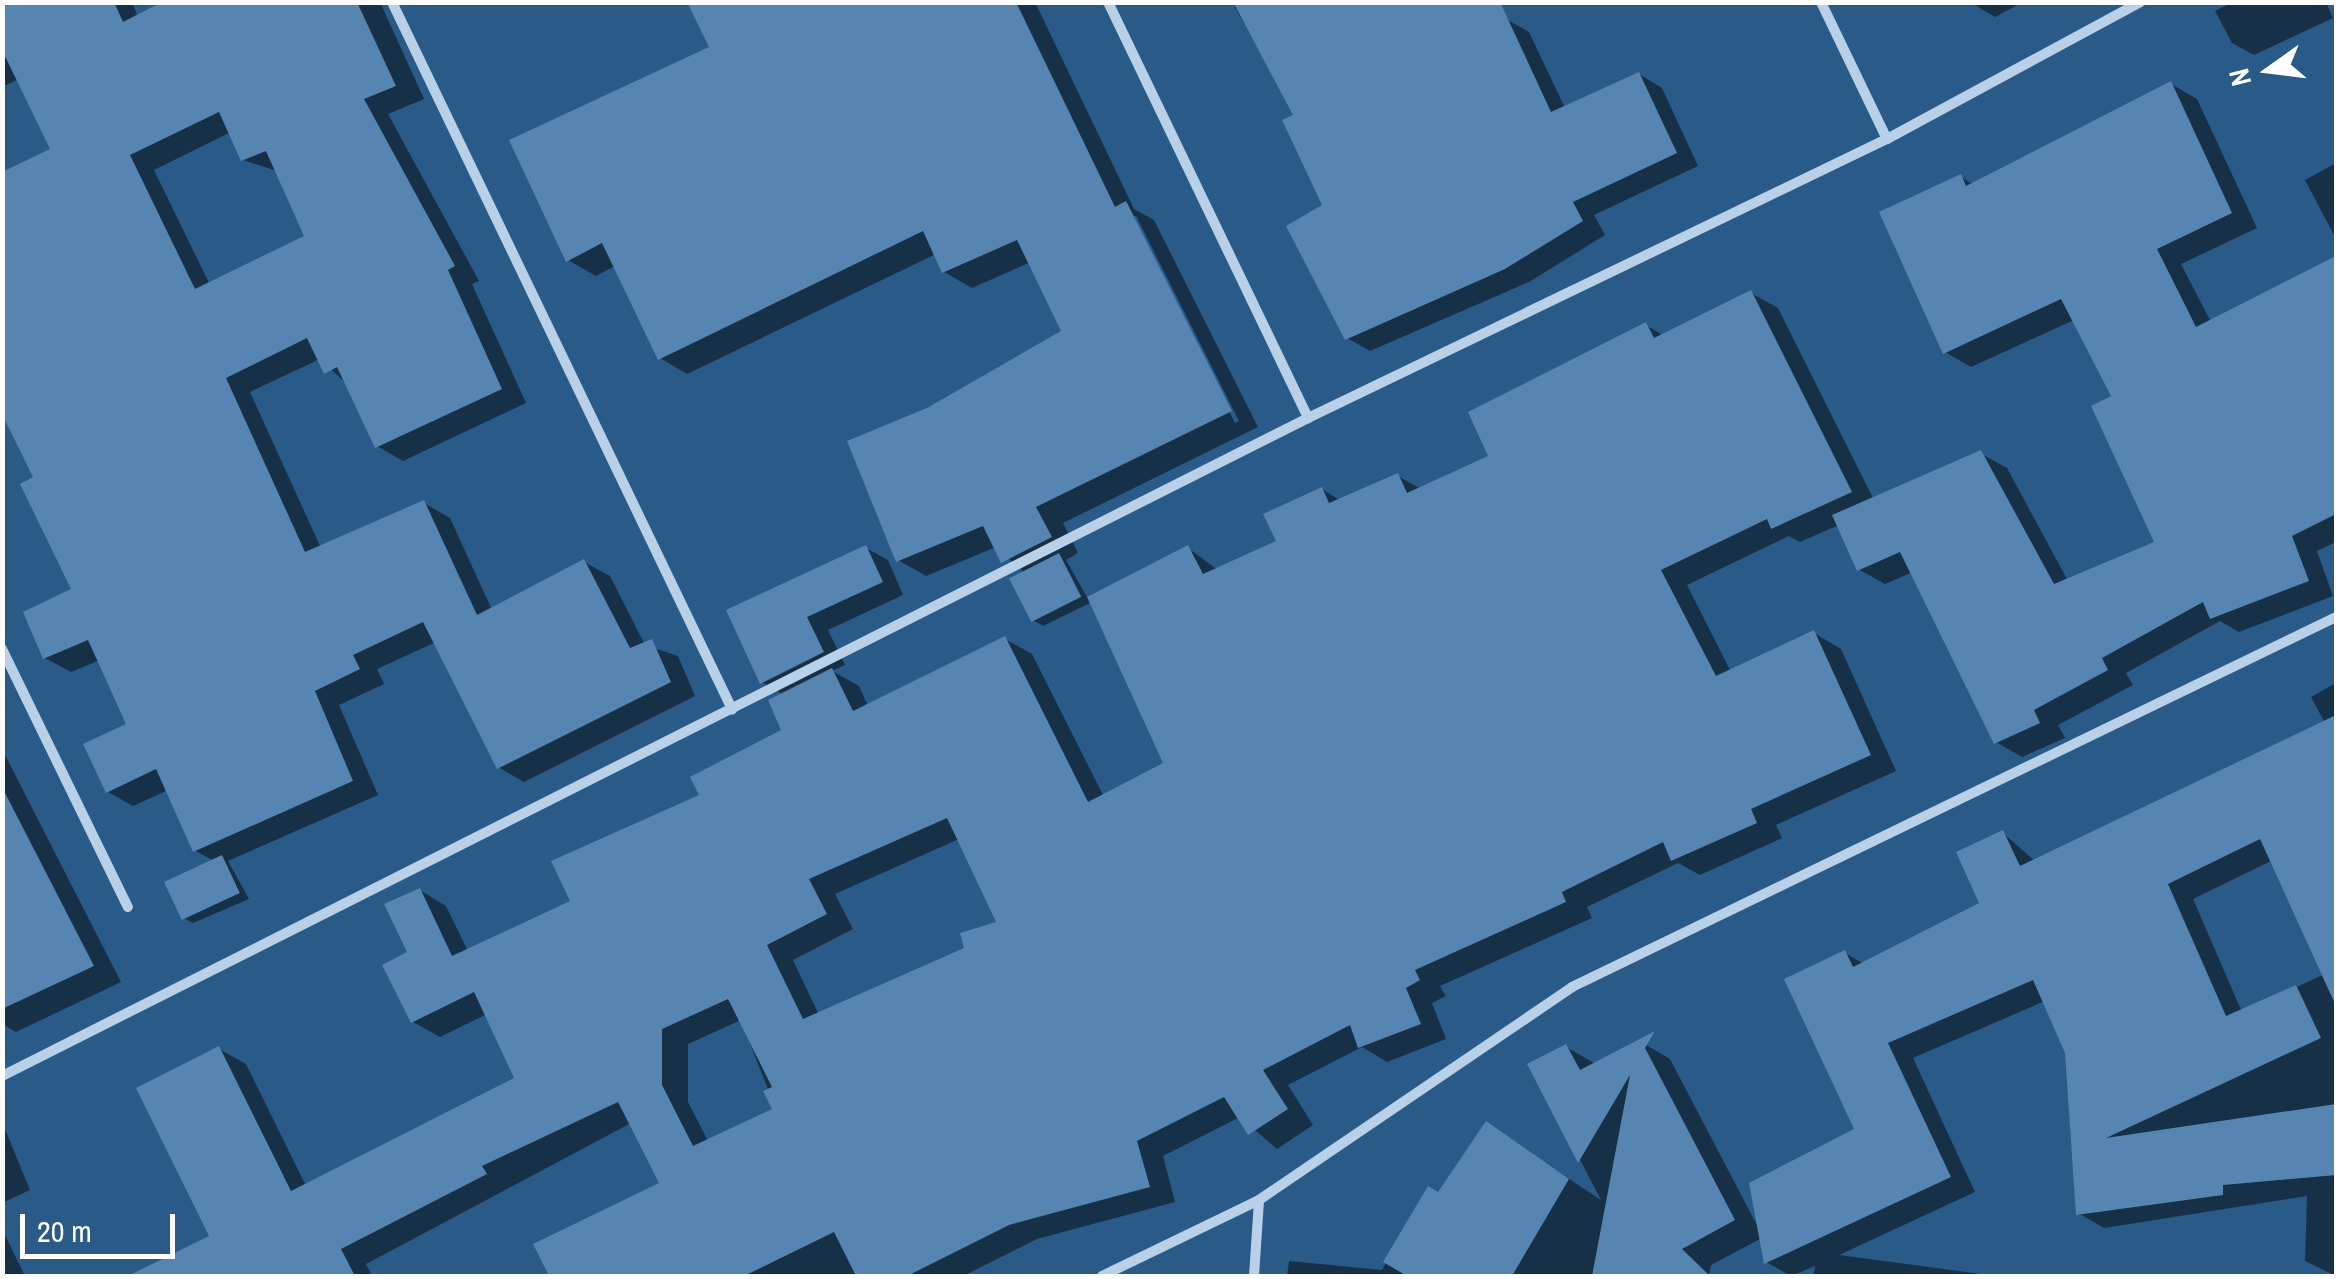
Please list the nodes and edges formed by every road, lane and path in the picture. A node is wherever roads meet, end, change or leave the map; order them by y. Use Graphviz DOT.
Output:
graph roads {
  1 [pos="392,2"];
  2 [pos="1108,2"];
  3 [pos="1822,2"];
  4 [pos="2140,2"];
  5 [pos="1887,139"];
  6 [pos="1308,418"];
  7 [pos="2336,617"];
  8 [pos="2,649"];
  9 [pos="732,710"];
  10 [pos="128,906"];
  11 [pos="2,1076"];
  12 [pos="1260,1200"];
  13 [pos="1102,1276"];
  14 [pos="1254,1276"];
  1 -- 9 [label="street"];
  2 -- 6 [label="street"];
  3 -- 5 [label="street"];
  4 -- 5 [label="street"];
  5 -- 6 [label="street"];
  6 -- 9 [label="street"];
  7 -- 12 [label="street"];
  8 -- 10 [label="street"];
  9 -- 11 [label="street"];
  12 -- 13 [label="street"];
  12 -- 14 [label="street"];
}
